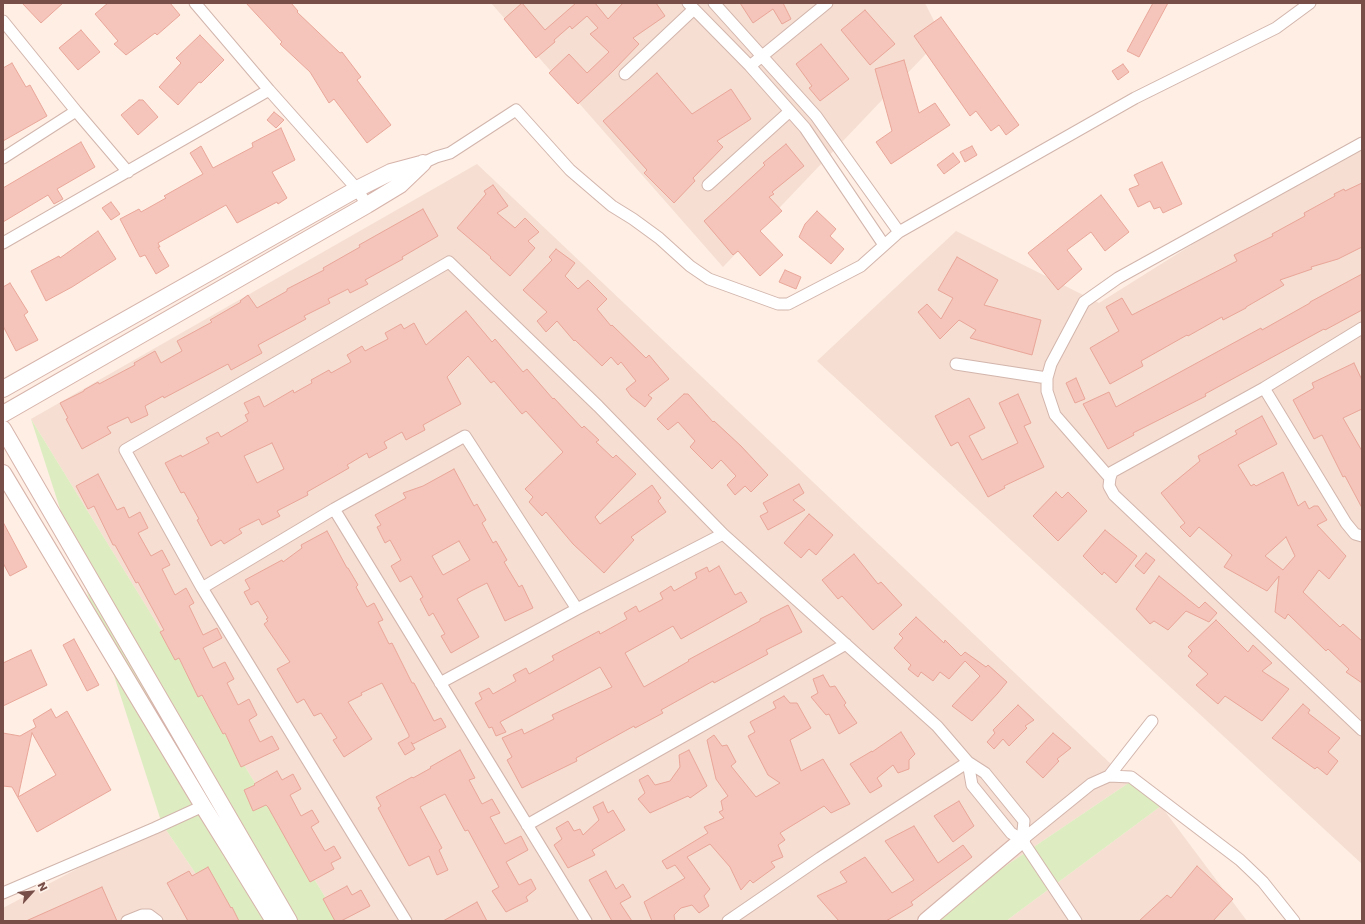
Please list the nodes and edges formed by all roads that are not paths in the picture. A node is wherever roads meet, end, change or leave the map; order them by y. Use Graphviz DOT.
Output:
graph roads {
  1 [pos="195,3"];
  2 [pos="714,3"];
  3 [pos="827,3"];
  4 [pos="1310,3"];
  5 [pos="691,6"];
  6 [pos="3,21"];
  7 [pos="762,55"];
  8 [pos="750,66"];
  9 [pos="625,74"];
  10 [pos="269,90"];
  11 [pos="76,111"];
  12 [pos="790,111"];
  13 [pos="1362,143"];
  14 [pos="3,158"];
  15 [pos="423,163"];
  16 [pos="128,172"];
  17 [pos="708,185"];
  18 [pos="356,189"];
  19 [pos="367,205"];
  20 [pos="899,232"];
  21 [pos="3,243"];
  22 [pos="884,245"];
  23 [pos="1362,328"];
  24 [pos="956,364"];
  25 [pos="1047,378"];
  26 [pos="1264,388"];
  27 [pos="3,389"];
  28 [pos="3,414"];
  29 [pos="3,429"];
  30 [pos="3,473"];
  31 [pos="1110,478"];
  32 [pos="334,509"];
  33 [pos="724,534"];
  34 [pos="1362,536"];
  35 [pos="202,588"];
  36 [pos="577,609"];
  37 [pos="846,644"];
  38 [pos="440,683"];
  39 [pos="1152,721"];
  40 [pos="1362,730"];
  41 [pos="968,762"];
  42 [pos="1109,776"];
  43 [pos="203,806"];
  44 [pos="527,825"];
  45 [pos="1022,840"];
  46 [pos="3,893"];
  47 [pos="127,921"];
  48 [pos="157,921"];
  49 [pos="274,921"];
  50 [pos="289,921"];
  51 [pos="406,921"];
  52 [pos="586,921"];
  53 [pos="728,921"];
  54 [pos="926,921"];
  55 [pos="1076,921"];
  56 [pos="1294,921"];
  1 -- 10 [label="street"];
  2 -- 7 [label="street"];
  3 -- 7 [label="street"];
  4 -- 20 [label="street"];
  5 -- 8 [label="street"];
  5 -- 9 [label="street"];
  6 -- 11 [label="street"];
  7 -- 8 [label="street"];
  7 -- 20 [label="street"];
  8 -- 12 [label="street"];
  10 -- 16 [label="street"];
  10 -- 18 [label="street"];
  11 -- 14 [label="street"];
  11 -- 16 [label="street"];
  12 -- 17 [label="street"];
  12 -- 22 [label="street"];
  13 -- 25 [label="street"];
  15 -- 18 [label="street"];
  15 -- 19 [label="street"];
  15 -- 22 [label="street"];
  16 -- 21 [label="street"];
  18 -- 19 [label="street"];
  18 -- 27 [label="street"];
  19 -- 28 [label="street"];
  20 -- 22 [label="street"];
  23 -- 26 [label="street"];
  24 -- 25 [label="street"];
  25 -- 31 [label="street"];
  26 -- 31 [label="street"];
  26 -- 34 [label="street"];
  29 -- 50 [label="street"];
  30 -- 43 [label="street"];
  31 -- 40 [label="street"];
  32 -- 35 [label="street"];
  32 -- 36 [label="street"];
  32 -- 38 [label="street"];
  33 -- 35 [label="street"];
  33 -- 36 [label="street"];
  33 -- 37 [label="street"];
  35 -- 51 [label="street"];
  36 -- 38 [label="street"];
  37 -- 41 [label="street"];
  37 -- 44 [label="street"];
  38 -- 44 [label="street"];
  39 -- 42 [label="street"];
  41 -- 45 [label="street"];
  41 -- 45 [label="street"];
  41 -- 53 [label="street"];
  42 -- 45 [label="street"];
  42 -- 56 [label="street"];
  43 -- 46 [label="street"];
  43 -- 49 [label="street"];
  44 -- 52 [label="street"];
  45 -- 54 [label="street"];
  45 -- 55 [label="street"];
  47 -- 48 [label="street"];
}
